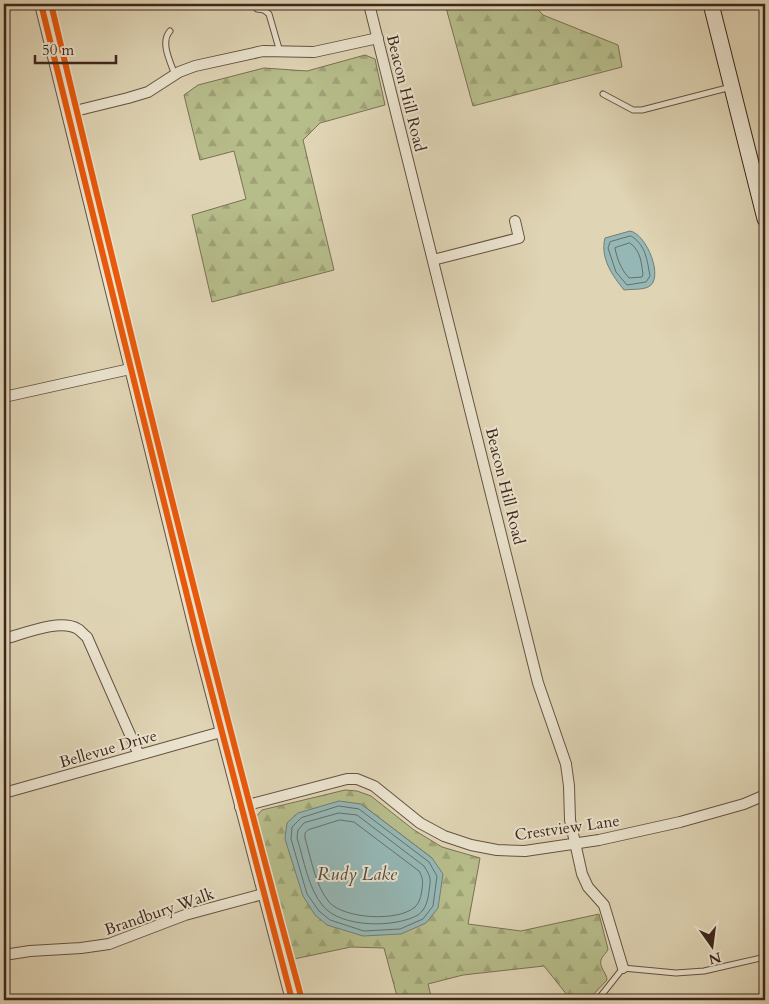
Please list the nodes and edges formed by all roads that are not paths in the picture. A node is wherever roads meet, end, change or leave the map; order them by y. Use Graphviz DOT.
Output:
graph roads {
  1 [pos="41,4"];
  2 [pos="369,4"];
  3 [pos="710,4"];
  4 [pos="257,9"];
  5 [pos="170,31"];
  6 [pos="378,38"];
  7 [pos="280,52"];
  8 [pos="174,75"];
  9 [pos="731,87"];
  10 [pos="603,94"];
  11 [pos="67,114"];
  12 [pos="765,219"];
  13 [pos="515,221"];
  14 [pos="433,260"];
  15 [pos="130,369"];
  16 [pos="4,397"];
  17 [pos="4,639"];
  18 [pos="221,732"];
  19 [pos="139,755"];
  20 [pos="4,794"];
  21 [pos="765,794"];
  22 [pos="240,808"];
  23 [pos="575,844"];
  24 [pos="263,894"];
  25 [pos="4,955"];
  26 [pos="765,957"];
  27 [pos="623,968"];
  28 [pos="292,1000"];
  29 [pos="594,1000"];
  1 -- 11 [label="street"];
  2 -- 6 [label="street, Beacon Hill Road"];
  3 -- 9 [label="main road"];
  4 -- 7 [label="lane"];
  5 -- 8 [label="lane"];
  6 -- 7 [label="street"];
  6 -- 14 [label="street, Beacon Hill Road"];
  7 -- 8 [label="street"];
  8 -- 11 [label="street"];
  9 -- 10 [label="lane"];
  9 -- 12 [label="main road"];
  11 -- 15 [label="street"];
  13 -- 14 [label="street"];
  14 -- 23 [label="street, Beacon Hill Road"];
  15 -- 16 [label="street"];
  15 -- 18 [label="street"];
  17 -- 19 [label="street"];
  18 -- 19 [label="street, Bellevue Drive"];
  18 -- 22 [label="street"];
  19 -- 20 [label="street, Bellevue Drive"];
  21 -- 23 [label="street, Crestview Lane"];
  22 -- 23 [label="street, Crestview Lane"];
  22 -- 24 [label="street"];
  23 -- 27 [label="street, Beacon Hill Road"];
  24 -- 25 [label="street, Brandbury Walk"];
  24 -- 28 [label="street"];
  26 -- 27 [label="lane"];
  27 -- 29 [label="lane"];
}
